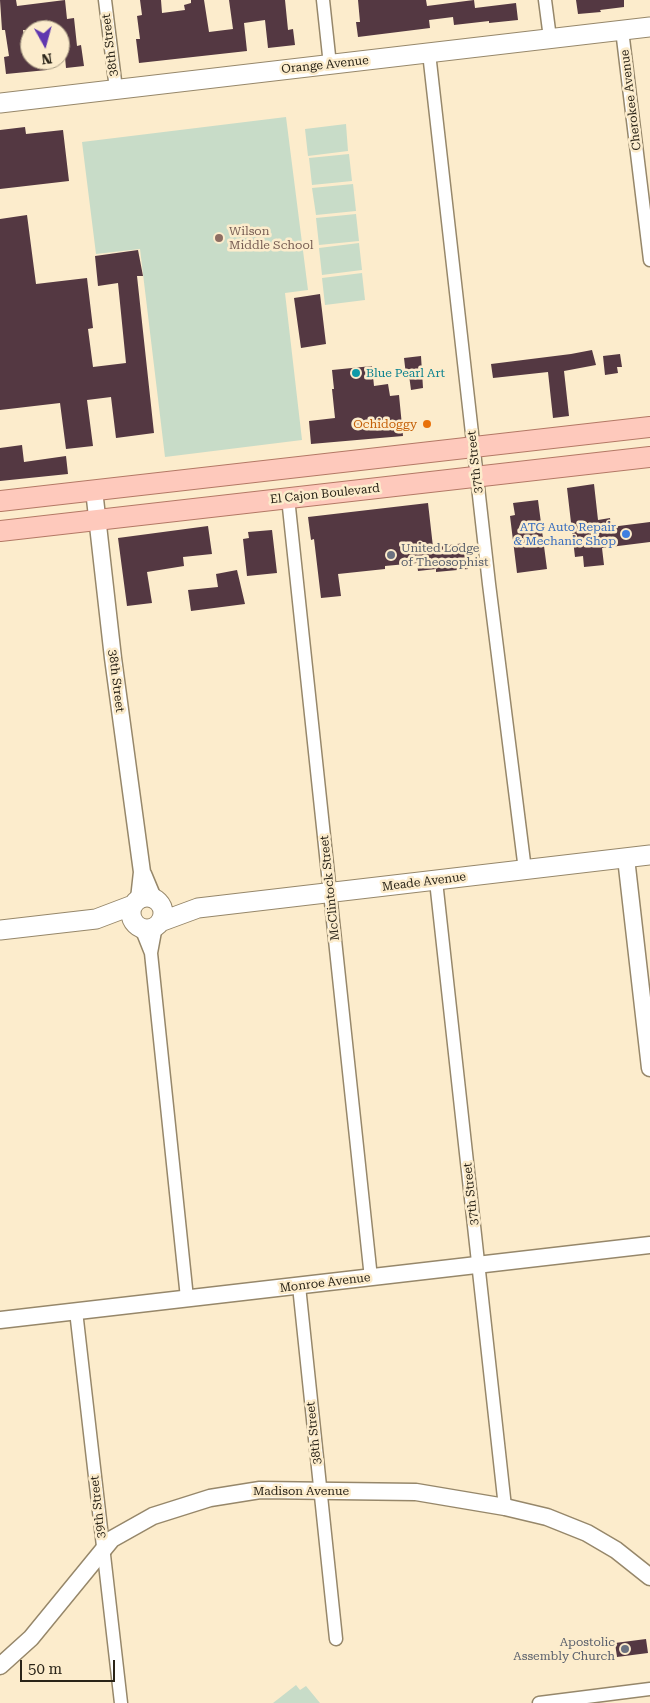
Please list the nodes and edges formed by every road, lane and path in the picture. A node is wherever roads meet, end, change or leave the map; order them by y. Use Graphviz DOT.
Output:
graph roads {
  1 [pos="105,0"];
  2 [pos="323,0"];
  3 [pos="545,0"];
  4 [pos="650,27"];
  5 [pos="622,30"];
  6 [pos="550,38"];
  7 [pos="429,53"];
  8 [pos="330,65"];
  9 [pos="116,89"];
  10 [pos="0,103"];
  11 [pos="650,260"];
  12 [pos="650,427"];
  13 [pos="474,447"];
  14 [pos="650,457"];
  15 [pos="477,477"];
  16 [pos="94,490"];
  17 [pos="288,498"];
  18 [pos="0,501"];
  19 [pos="98,520"];
  20 [pos="0,531"];
  21 [pos="650,855"];
  22 [pos="626,858"];
  23 [pos="525,870"];
  24 [pos="436,881"];
  25 [pos="330,893"];
  26 [pos="146,901"];
  27 [pos="198,908"];
  28 [pos="96,919"];
  29 [pos="148,925"];
  30 [pos="1,930"];
  31 [pos="650,1068"];
  32 [pos="650,1245"];
  33 [pos="479,1266"];
  34 [pos="371,1278"];
  35 [pos="299,1286"];
  36 [pos="187,1298"];
  37 [pos="76,1311"];
  38 [pos="0,1320"];
  39 [pos="320,1490"];
  40 [pos="505,1507"];
  41 [pos="103,1551"];
  42 [pos="650,1577"];
  43 [pos="336,1639"];
  44 [pos="0,1666"];
  45 [pos="650,1689"];
  46 [pos="539,1702"];
  47 [pos="121,1703"];
  1 -- 9 [label="street, 38th Street"];
  2 -- 8 [label="street"];
  3 -- 6 [label="street"];
  4 -- 5 [label="main road, Orange Avenue"];
  5 -- 6 [label="main road, Orange Avenue"];
  5 -- 11 [label="street, Cherokee Avenue"];
  6 -- 7 [label="main road, Orange Avenue"];
  7 -- 8 [label="main road, Orange Avenue"];
  7 -- 13 [label="street, 37th Street"];
  8 -- 9 [label="main road, Orange Avenue"];
  9 -- 10 [label="main road, Orange Avenue"];
  12 -- 13 [label="main road"];
  13 -- 15 [label="street, 37th Street"];
  13 -- 16 [label="main road"];
  14 -- 15 [label="main road, El Cajon Boulevard"];
  15 -- 17 [label="main road, El Cajon Boulevard"];
  15 -- 23 [label="street, 37th Street"];
  16 -- 18 [label="main road"];
  16 -- 19 [label="street, 38th Street"];
  17 -- 19 [label="main road, El Cajon Boulevard"];
  17 -- 25 [label="street, McClintock Street"];
  19 -- 20 [label="main road, El Cajon Boulevard"];
  19 -- 26 [label="street, 38th Street"];
  21 -- 22 [label="main road, Meade Avenue"];
  22 -- 23 [label="main road, Meade Avenue"];
  22 -- 31 [label="street"];
  23 -- 24 [label="main road, Meade Avenue"];
  24 -- 25 [label="main road, Meade Avenue"];
  24 -- 33 [label="street, 37th Street"];
  25 -- 27 [label="main road, Meade Avenue"];
  25 -- 34 [label="street, McClintock Street"];
  26 -- 27 [label="main road, Meade Avenue"];
  26 -- 28 [label="main road, Meade Avenue"];
  26 -- 29 [label="main road"];
  26 -- 29 [label="main road"];
  27 -- 29 [label="main road, Meade Avenue"];
  28 -- 29 [label="main road, Meade Avenue"];
  28 -- 30 [label="main road, Meade Avenue"];
  29 -- 36 [label="street"];
  32 -- 33 [label="street, Monroe Avenue"];
  33 -- 34 [label="street, Monroe Avenue"];
  33 -- 40 [label="street, 37th Street"];
  34 -- 35 [label="street, Monroe Avenue"];
  35 -- 36 [label="street, Monroe Avenue"];
  35 -- 39 [label="street, 38th Street"];
  36 -- 37 [label="street, Monroe Avenue"];
  37 -- 38 [label="street, Monroe Avenue"];
  37 -- 41 [label="street, 39th Street"];
  39 -- 40 [label="street, Madison Avenue"];
  39 -- 41 [label="street, Madison Avenue"];
  39 -- 43 [label="street, 38th Street"];
  40 -- 42 [label="street, Madison Avenue"];
  41 -- 44 [label="street, Madison Avenue"];
  41 -- 47 [label="street, 39th Street"];
  45 -- 46 [label="street"];
}
